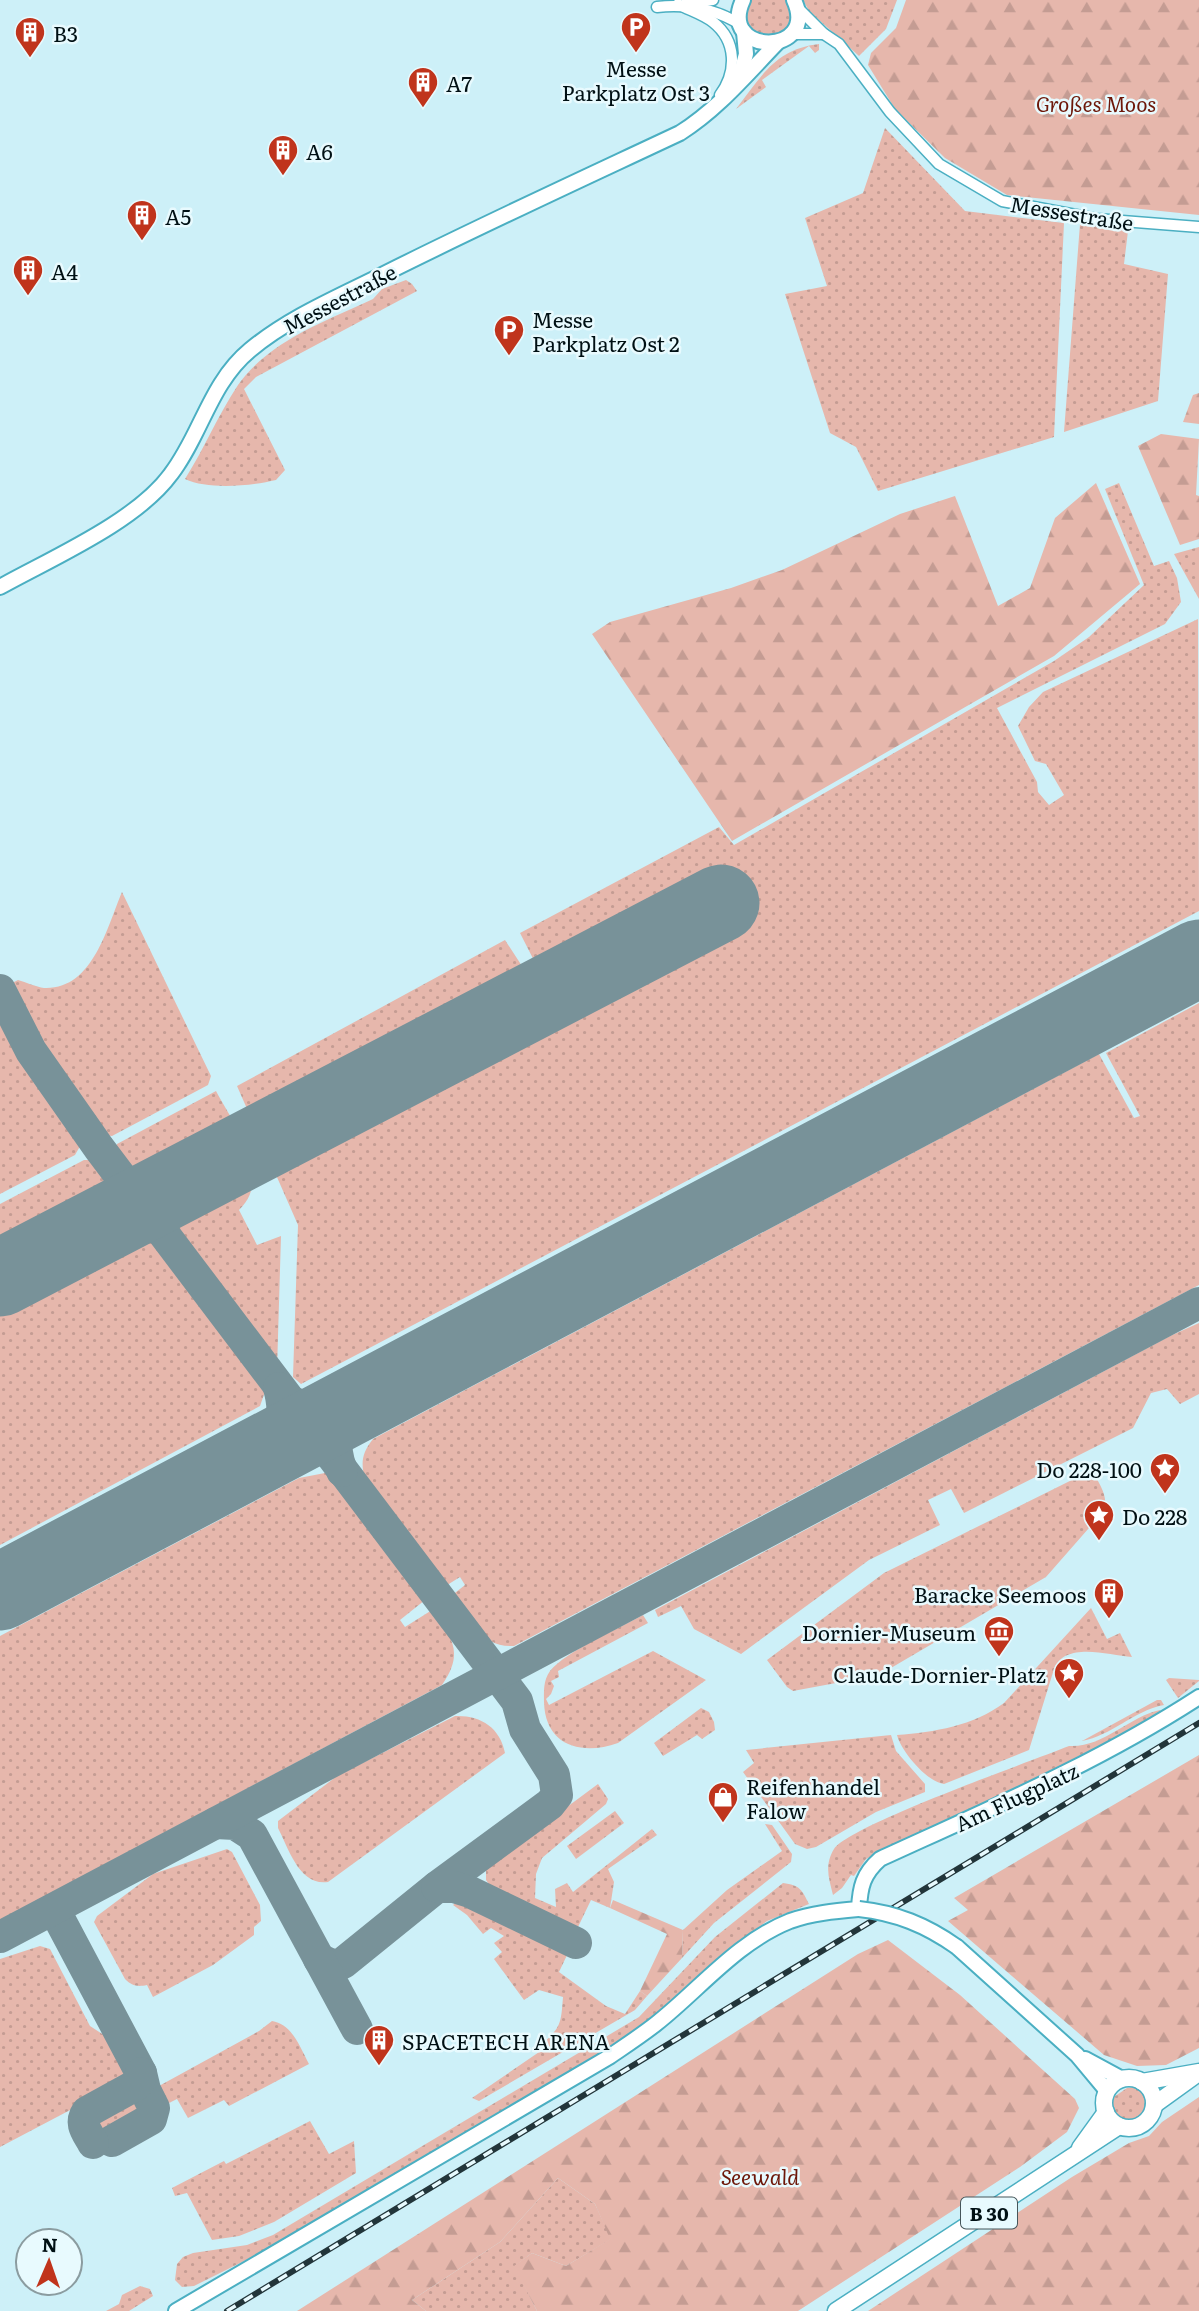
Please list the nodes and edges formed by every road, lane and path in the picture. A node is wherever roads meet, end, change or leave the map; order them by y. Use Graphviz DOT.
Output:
graph roads {
  1 [pos="690,0"];
  2 [pos="713,0"];
  3 [pos="743,0"];
  4 [pos="795,3"];
  5 [pos="678,4"];
  6 [pos="657,7"];
  7 [pos="743,28"];
  8 [pos="790,34"];
  9 [pos="824,34"];
  10 [pos="778,42"];
  11 [pos="739,82"];
  12 [pos="704,118"];
  13 [pos="1199,227"];
  14 [pos="0,587"];
  15 [pos="1199,1697"];
  16 [pos="859,1909"];
  17 [pos="1077,2056"];
  18 [pos="1199,2072"];
  19 [pos="1122,2080"];
  20 [pos="1142,2082"];
  21 [pos="1107,2091"];
  22 [pos="1154,2105"];
  23 [pos="1106,2112"];
  24 [pos="1119,2126"];
  25 [pos="1075,2156"];
  26 [pos="176,2311"];
  27 [pos="836,2311"];
  1 -- 5 [label="street"];
  2 -- 5 [label="street"];
  3 -- 7 [label="street"];
  4 -- 8 [label="street"];
  4 -- 9 [label="street, Messestraße"];
  5 -- 6 [label="street"];
  5 -- 7 [label="street"];
  5 -- 12 [label="street"];
  7 -- 10 [label="street"];
  7 -- 11 [label="street"];
  8 -- 9 [label="street"];
  8 -- 10 [label="street, Messestraße"];
  9 -- 13 [label="street, Messestraße"];
  10 -- 11 [label="street, Messestraße"];
  11 -- 12 [label="street, Messestraße"];
  12 -- 14 [label="street, Messestraße"];
  15 -- 16 [label="street, Am Flugplatz"];
  16 -- 17 [label="street, bridge"];
  16 -- 26 [label="street"];
  17 -- 19 [label="street"];
  17 -- 21 [label="street"];
  18 -- 20 [label="main road, B 30"];
  18 -- 22 [label="main road, B 30"];
  19 -- 20 [label="main road, B 30"];
  19 -- 21 [label="main road"];
  20 -- 22 [label="main road"];
  21 -- 23 [label="main road"];
  22 -- 24 [label="main road, B 30"];
  23 -- 24 [label="main road"];
  23 -- 25 [label="main road, B 30"];
  24 -- 25 [label="main road, B 30"];
  25 -- 27 [label="main road, B 30"];
}
